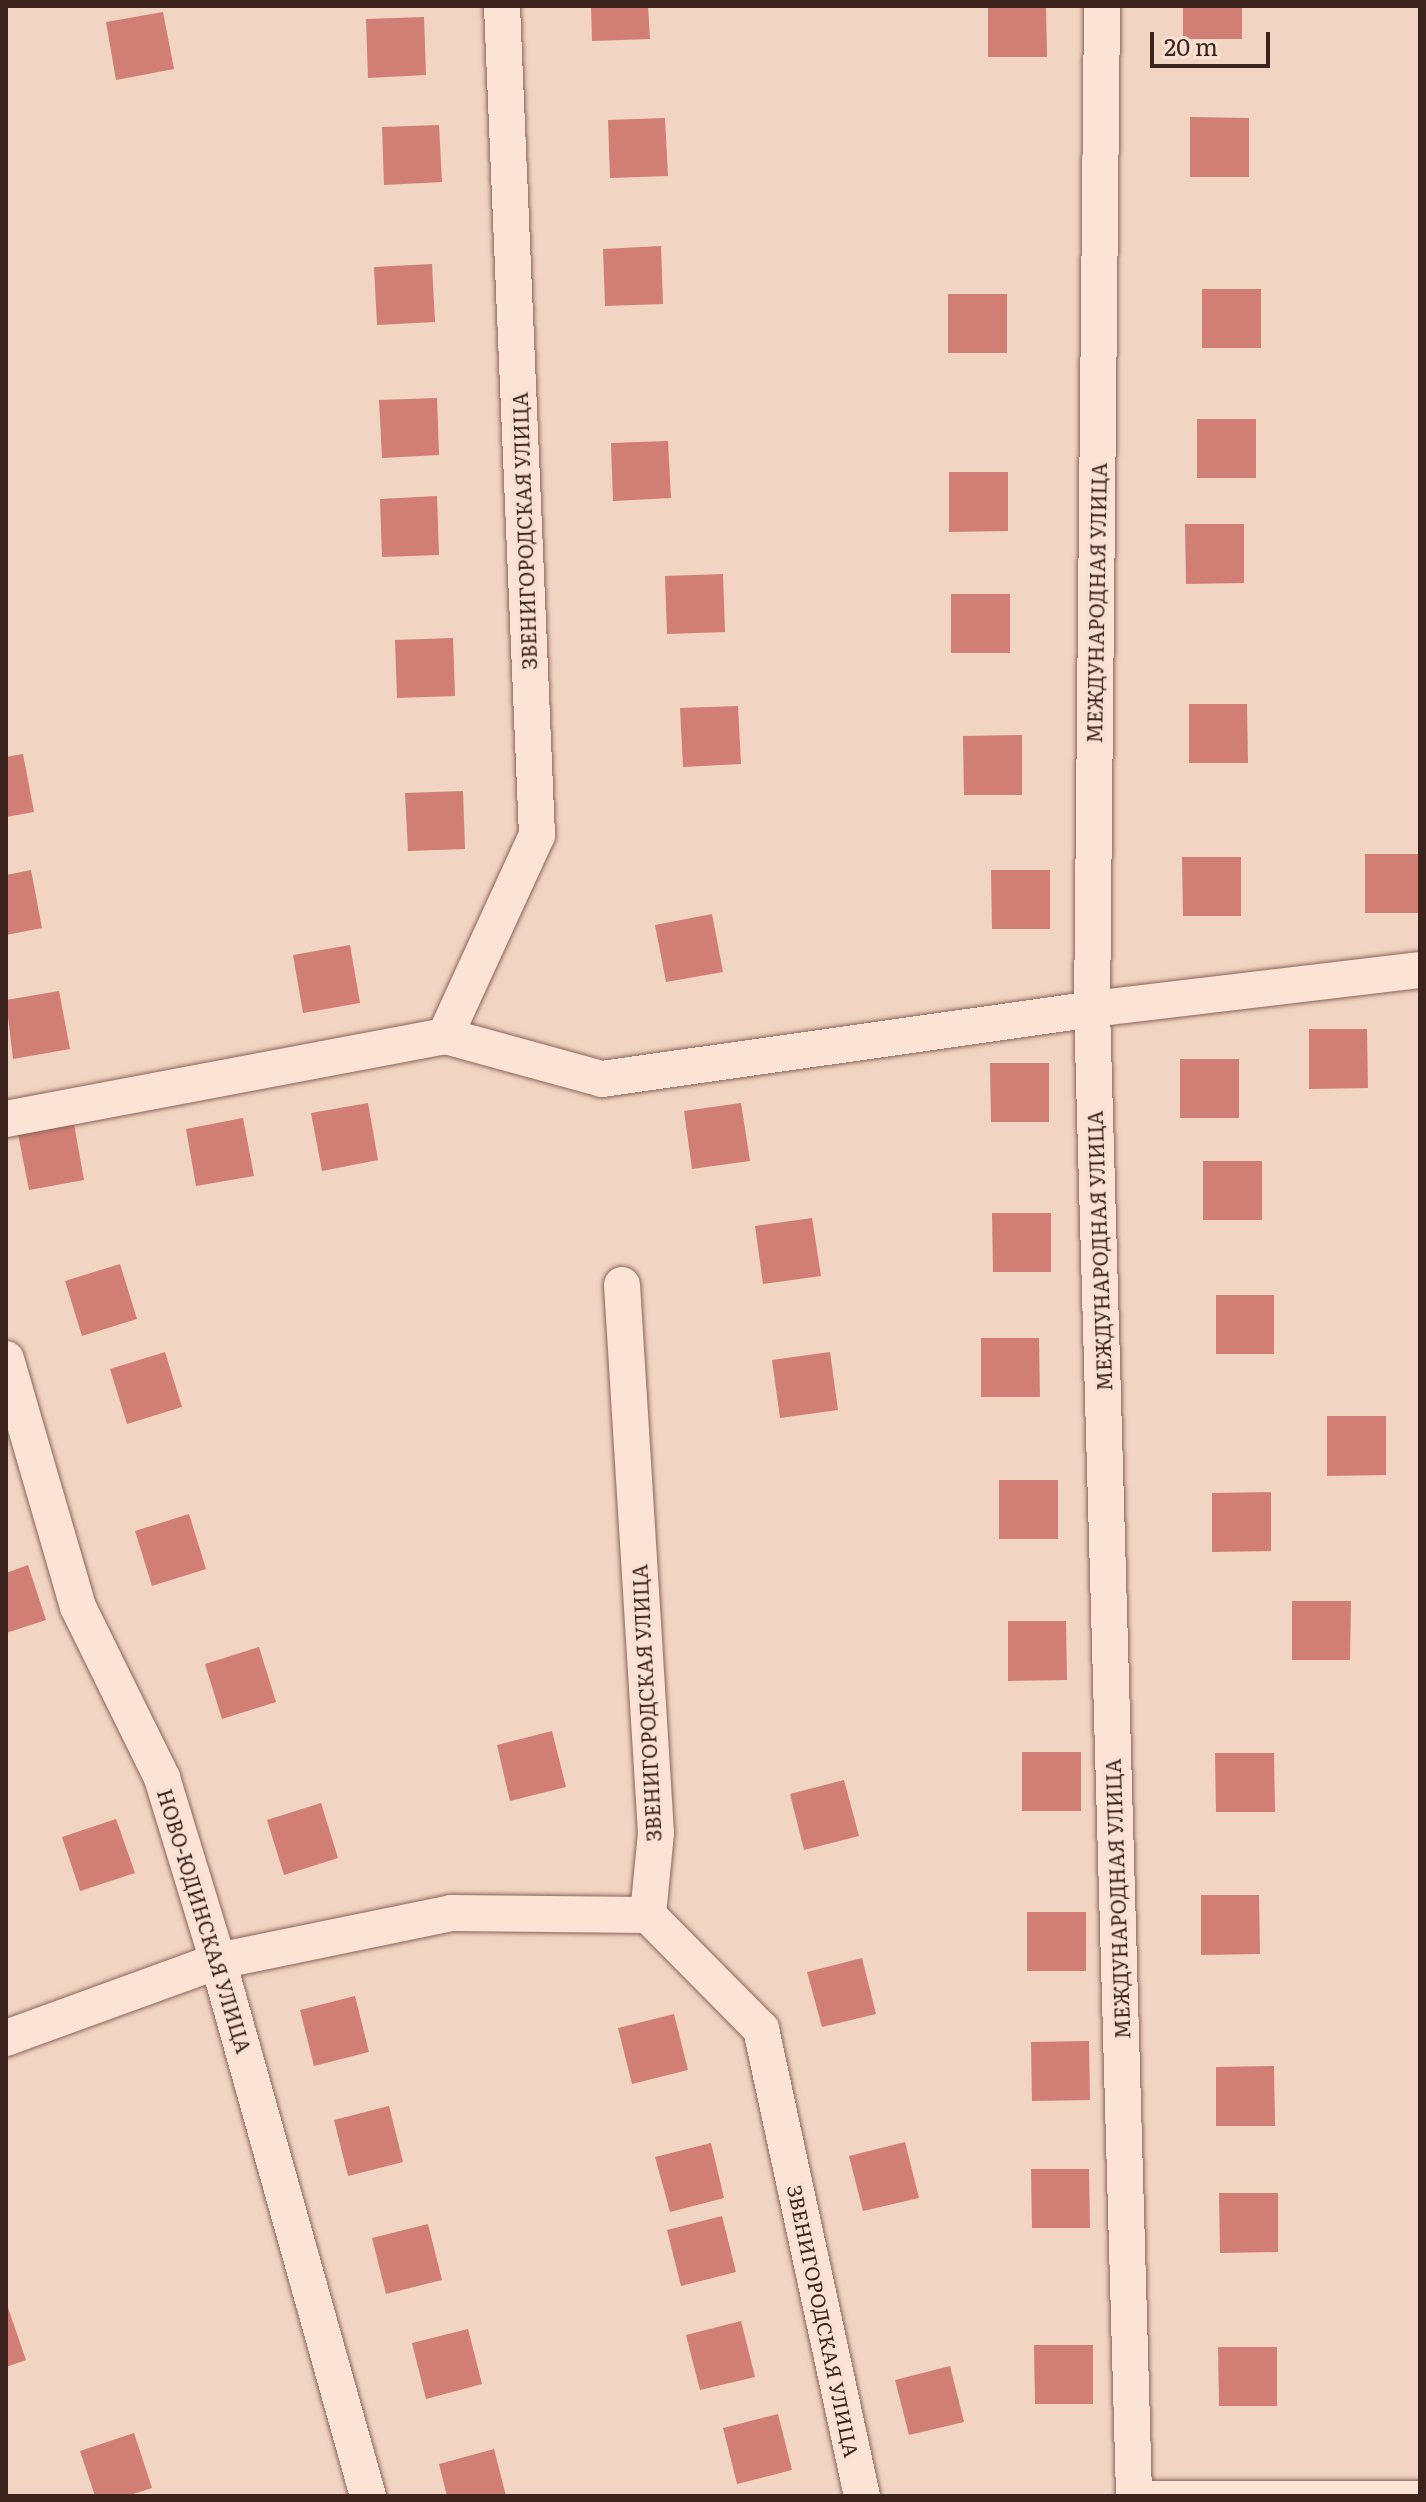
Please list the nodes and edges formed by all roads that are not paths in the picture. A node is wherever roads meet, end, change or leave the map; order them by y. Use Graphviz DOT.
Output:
graph roads {
  1 [pos="502,6"];
  2 [pos="1102,6"];
  3 [pos="1420,970"];
  4 [pos="1092,1009"];
  5 [pos="445,1036"];
  6 [pos="6,1119"];
  7 [pos="622,1285"];
  8 [pos="6,1359"];
  9 [pos="648,1915"];
  10 [pos="218,1961"];
  11 [pos="6,2038"];
  12 [pos="1420,2490"];
  13 [pos="1134,2493"];
  14 [pos="368,2496"];
  15 [pos="862,2496"];
  1 -- 5 [label="street, ЗВЕНИГОРОДСКАЯ УЛИЦА"];
  2 -- 4 [label="street, МЕЖДУНАРОДНАЯ УЛИЦА"];
  3 -- 4 [label="street"];
  4 -- 5 [label="street"];
  4 -- 13 [label="street, МЕЖДУНАРОДНАЯ УЛИЦА"];
  5 -- 6 [label="street"];
  7 -- 9 [label="street, ЗВЕНИГОРОДСКАЯ УЛИЦА"];
  8 -- 10 [label="street, НОВО-ЮДИНСКАЯ УЛИЦА"];
  9 -- 10 [label="street"];
  9 -- 15 [label="street, ЗВЕНИГОРОДСКАЯ УЛИЦА"];
  10 -- 11 [label="street"];
  10 -- 14 [label="street, НОВО-ЮДИНСКАЯ УЛИЦА"];
  12 -- 13 [label="lane"];
}
